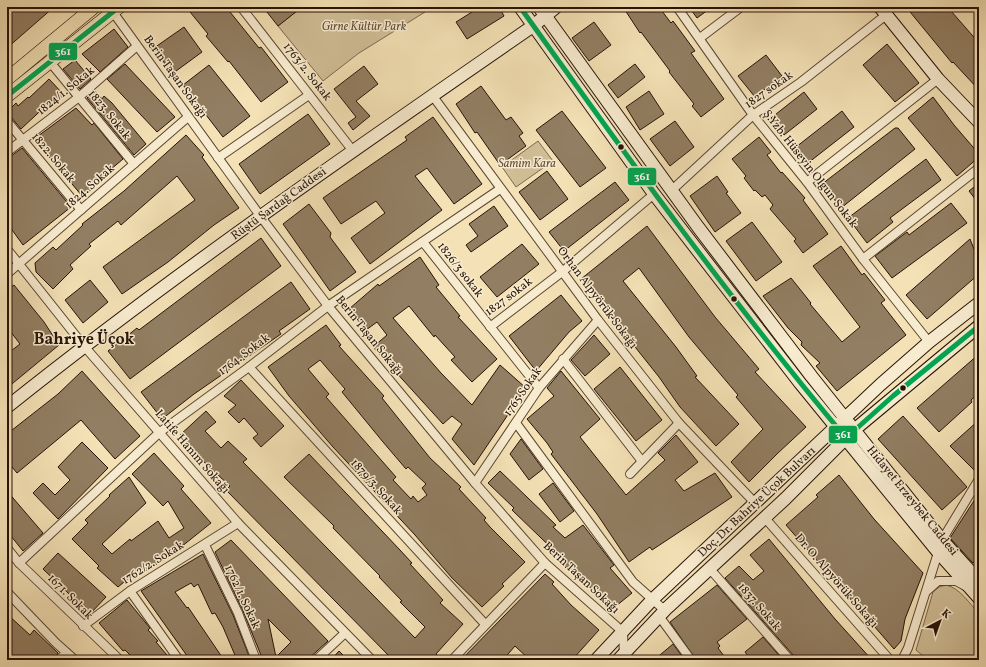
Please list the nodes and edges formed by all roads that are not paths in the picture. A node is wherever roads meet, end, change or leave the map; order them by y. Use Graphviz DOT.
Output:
graph roads {
  1 [pos="94,7"];
  2 [pos="241,7"];
  3 [pos="520,7"];
  4 [pos="556,7"];
  5 [pos="677,7"];
  6 [pos="741,7"];
  7 [pos="114,9"];
  8 [pos="883,11"];
  9 [pos="541,12"];
  10 [pos="533,26"];
  11 [pos="700,38"];
  12 [pos="137,46"];
  13 [pos="50,62"];
  14 [pos="7,79"];
  15 [pos="938,79"];
  16 [pos="309,95"];
  17 [pos="432,95"];
  18 [pos="7,96"];
  19 [pos="79,97"];
  20 [pos="753,115"];
  21 [pos="188,117"];
  22 [pos="7,121"];
  23 [pos="979,122"];
  24 [pos="23,140"];
  25 [pos="7,152"];
  26 [pos="353,152"];
  27 [pos="218,158"];
  28 [pos="134,164"];
  29 [pos="979,168"];
  30 [pos="807,182"];
  31 [pos="500,189"];
  32 [pos="672,190"];
  33 [pos="654,194"];
  34 [pos="81,210"];
  35 [pos="261,217"];
  36 [pos="423,242"];
  37 [pos="7,249"];
  38 [pos="863,259"];
  39 [pos="19,264"];
  40 [pos="562,272"];
  41 [pos="7,274"];
  42 [pos="979,303"];
  43 [pos="328,306"];
  44 [pos="598,320"];
  45 [pos="979,326"];
  46 [pos="490,327"];
  47 [pos="929,342"];
  48 [pos="84,346"];
  49 [pos="563,359"];
  50 [pos="249,367"];
  51 [pos="539,388"];
  52 [pos="7,407"];
  53 [pos="516,423"];
  54 [pos="679,423"];
  55 [pos="841,424"];
  56 [pos="160,432"];
  57 [pos="850,434"];
  58 [pos="641,460"];
  59 [pos="630,474"];
  60 [pos="979,479"];
  61 [pos="475,483"];
  62 [pos="756,504"];
  63 [pos="764,517"];
  64 [pos="238,524"];
  65 [pos="942,540"];
  66 [pos="205,545"];
  67 [pos="7,548"];
  68 [pos="938,552"];
  69 [pos="19,563"];
  70 [pos="545,563"];
  71 [pos="710,569"];
  72 [pos="974,584"];
  73 [pos="130,591"];
  74 [pos="927,591"];
  75 [pos="7,592"];
  76 [pos="979,598"];
  77 [pos="652,600"];
  78 [pos="663,612"];
  79 [pos="485,624"];
  80 [pos="83,626"];
  81 [pos="622,632"];
  82 [pos="344,634"];
  83 [pos="67,653"];
  84 [pos="622,658"];
  85 [pos="58,660"];
  86 [pos="75,660"];
  87 [pos="120,660"];
  88 [pos="179,660"];
  89 [pos="256,660"];
  90 [pos="316,660"];
  91 [pos="372,660"];
  92 [pos="452,660"];
  93 [pos="596,660"];
  94 [pos="691,660"];
  95 [pos="790,660"];
  96 [pos="890,660"];
  97 [pos="902,660"];
  1 -- 14 [label="main road"];
  2 -- 16 [label="street, 1763/2. Sokak"];
  3 -- 10 [label="main road"];
  4 -- 9 [label="main road, Rüştü Şardağ Caddesi"];
  5 -- 11 [label="street, Ş.Yzb. Hüseyin Olgun Sokak"];
  6 -- 11 [label="street"];
  7 -- 12 [label="street, Berin Taşan Sokağı"];
  7 -- 13 [label="main road"];
  8 -- 15 [label="main road"];
  8 -- 20 [label="street, 1827 sokak"];
  9 -- 10 [label="main road, Rüştü Şardağ Caddesi"];
  9 -- 32 [label="main road"];
  10 -- 17 [label="main road, Rüştü Şardağ Caddesi"];
  10 -- 33 [label="main road"];
  11 -- 20 [label="street, Ş.Yzb. Hüseyin Olgun Sokak"];
  12 -- 19 [label="street, 1824/1. Sokak"];
  12 -- 21 [label="street, Berin Taşan Sokağı"];
  13 -- 18 [label="main road"];
  13 -- 19 [label="street, 1823. Sokak"];
  15 -- 23 [label="main road"];
  15 -- 30 [label="street"];
  16 -- 26 [label="street, 1763/2. Sokak"];
  16 -- 27 [label="street"];
  17 -- 26 [label="main road, Rüştü Şardağ Caddesi"];
  17 -- 31 [label="street, Orhan Alpyörük Sokağı"];
  19 -- 24 [label="street, 1824/1. Sokak"];
  19 -- 28 [label="street, 1823. Sokak"];
  20 -- 30 [label="street, Ş.Yzb. Hüseyin Olgun Sokak"];
  20 -- 32 [label="street, 1827 sokak"];
  21 -- 27 [label="street, Berin Taşan Sokağı"];
  21 -- 28 [label="street, 1824. Sokak"];
  22 -- 24 [label="street, 1822. Sokak"];
  24 -- 25 [label="street, 1824/1. Sokak"];
  24 -- 34 [label="street, 1822. Sokak"];
  26 -- 35 [label="main road, Rüştü Şardağ Caddesi"];
  27 -- 35 [label="street, Berin Taşan Sokağı"];
  28 -- 34 [label="street, 1824. Sokak"];
  29 -- 38 [label="street"];
  30 -- 38 [label="street, Ş.Yzb. Hüseyin Olgun Sokak"];
  31 -- 36 [label="street, 1764. Sokak"];
  31 -- 40 [label="street, Orhan Alpyörük Sokağı"];
  32 -- 55 [label="main road"];
  33 -- 40 [label="street, 1827 sokak"];
  33 -- 55 [label="main road"];
  34 -- 39 [label="street, 1824. Sokak"];
  35 -- 43 [label="street, Berin Taşan Sokağı"];
  35 -- 48 [label="main road, Rüştü Şardağ Caddesi"];
  36 -- 43 [label="street, 1764. Sokak"];
  36 -- 46 [label="street, 1826/3 sokak"];
  37 -- 39 [label="street, Latife Hanım Sokağı"];
  38 -- 47 [label="street, Ş.Yzb. Hüseyin Olgun Sokak"];
  39 -- 41 [label="street, 1824. Sokak"];
  39 -- 48 [label="street, Latife Hanım Sokağı"];
  40 -- 44 [label="street, Orhan Alpyörük Sokağı"];
  40 -- 46 [label="street, 1827 sokak"];
  42 -- 47 [label="main road, Doç. Dr. Bahriye Üçok Bulvarı"];
  43 -- 50 [label="street, 1764. Sokak"];
  43 -- 61 [label="street, Berin Taşan Sokağı"];
  44 -- 49 [label="street, 1765 Sokak"];
  44 -- 54 [label="street, Orhan Alpyörük Sokağı"];
  45 -- 57 [label="main road, Doç. Dr. Bahriye Üçok Bulvarı"];
  46 -- 51 [label="street, 1826/3 sokak"];
  47 -- 55 [label="main road, Doç. Dr. Bahriye Üçok Bulvarı"];
  48 -- 52 [label="main road, Rüştü Şardağ Caddesi"];
  48 -- 56 [label="street, Latife Hanım Sokağı"];
  49 -- 51 [label="street, 1765 Sokak"];
  49 -- 58 [label="street"];
  50 -- 56 [label="street, 1764. Sokak"];
  50 -- 79 [label="street, 1879/3. Sokak"];
  51 -- 53 [label="street, 1765 Sokak"];
  53 -- 61 [label="street, 1765 Sokak"];
  53 -- 77 [label="street"];
  54 -- 58 [label="street"];
  54 -- 62 [label="street, Orhan Alpyörük Sokağı"];
  55 -- 57 [label="main road, Hidayet Erzeybek Caddesi"];
  55 -- 62 [label="main road, Doç. Dr. Bahriye Üçok Bulvarı"];
  56 -- 64 [label="street, Latife Hanım Sokağı"];
  56 -- 69 [label="street, 1764. Sokak"];
  57 -- 63 [label="main road, Doç. Dr. Bahriye Üçok Bulvarı"];
  57 -- 65 [label="main road, Hidayet Erzeybek Caddesi"];
  57 -- 68 [label="main road, Hidayet Erzeybek Caddesi"];
  58 -- 59 [label="street"];
  60 -- 65 [label="street"];
  61 -- 70 [label="street, Berin Taşan Sokağı"];
  62 -- 77 [label="main road, Doç. Dr. Bahriye Üçok Bulvarı"];
  63 -- 71 [label="main road, Doç. Dr. Bahriye Üçok Bulvarı"];
  63 -- 96 [label="street, Dr. O. Alpyörük Sokağı"];
  64 -- 66 [label="street, 1762/2. Sokak"];
  64 -- 82 [label="street, Latife Hanım Sokağı"];
  65 -- 68 [label="street"];
  65 -- 72 [label="main road, Hidayet Erzeybek Caddesi"];
  66 -- 73 [label="street, 1762/2. Sokak"];
  66 -- 89 [label="street, 1762/1. Sokak"];
  67 -- 69 [label="street, 1671. Sokak"];
  68 -- 72 [label="main road, Hidayet Erzeybek Caddesi"];
  68 -- 74 [label="street"];
  69 -- 80 [label="street, 1671. Sokak"];
  70 -- 79 [label="street"];
  70 -- 81 [label="street, Berin Taşan Sokağı"];
  71 -- 78 [label="main road, Doç. Dr. Bahriye Üçok Bulvarı"];
  71 -- 95 [label="street, 1837. Sokak"];
  72 -- 74 [label="street"];
  72 -- 76 [label="main road, Hidayet Erzeybek Caddesi"];
  73 -- 80 [label="street, 1762/2. Sokak"];
  73 -- 88 [label="street"];
  74 -- 97 [label="street"];
  75 -- 83 [label="street"];
  77 -- 78 [label="street"];
  77 -- 81 [label="main road, Doç. Dr. Bahriye Üçok Bulvarı"];
  78 -- 84 [label="main road, Doç. Dr. Bahriye Üçok Bulvarı"];
  78 -- 94 [label="street"];
  79 -- 92 [label="street"];
  80 -- 87 [label="street, 1671. Sokak"];
  81 -- 84 [label="street, Berin Taşan Sokağı"];
  81 -- 93 [label="main road, Doç. Dr. Bahriye Üçok Bulvarı"];
  82 -- 90 [label="street"];
  82 -- 91 [label="street, Latife Hanım Sokağı"];
  83 -- 85 [label="street"];
  83 -- 86 [label="street"];
}
